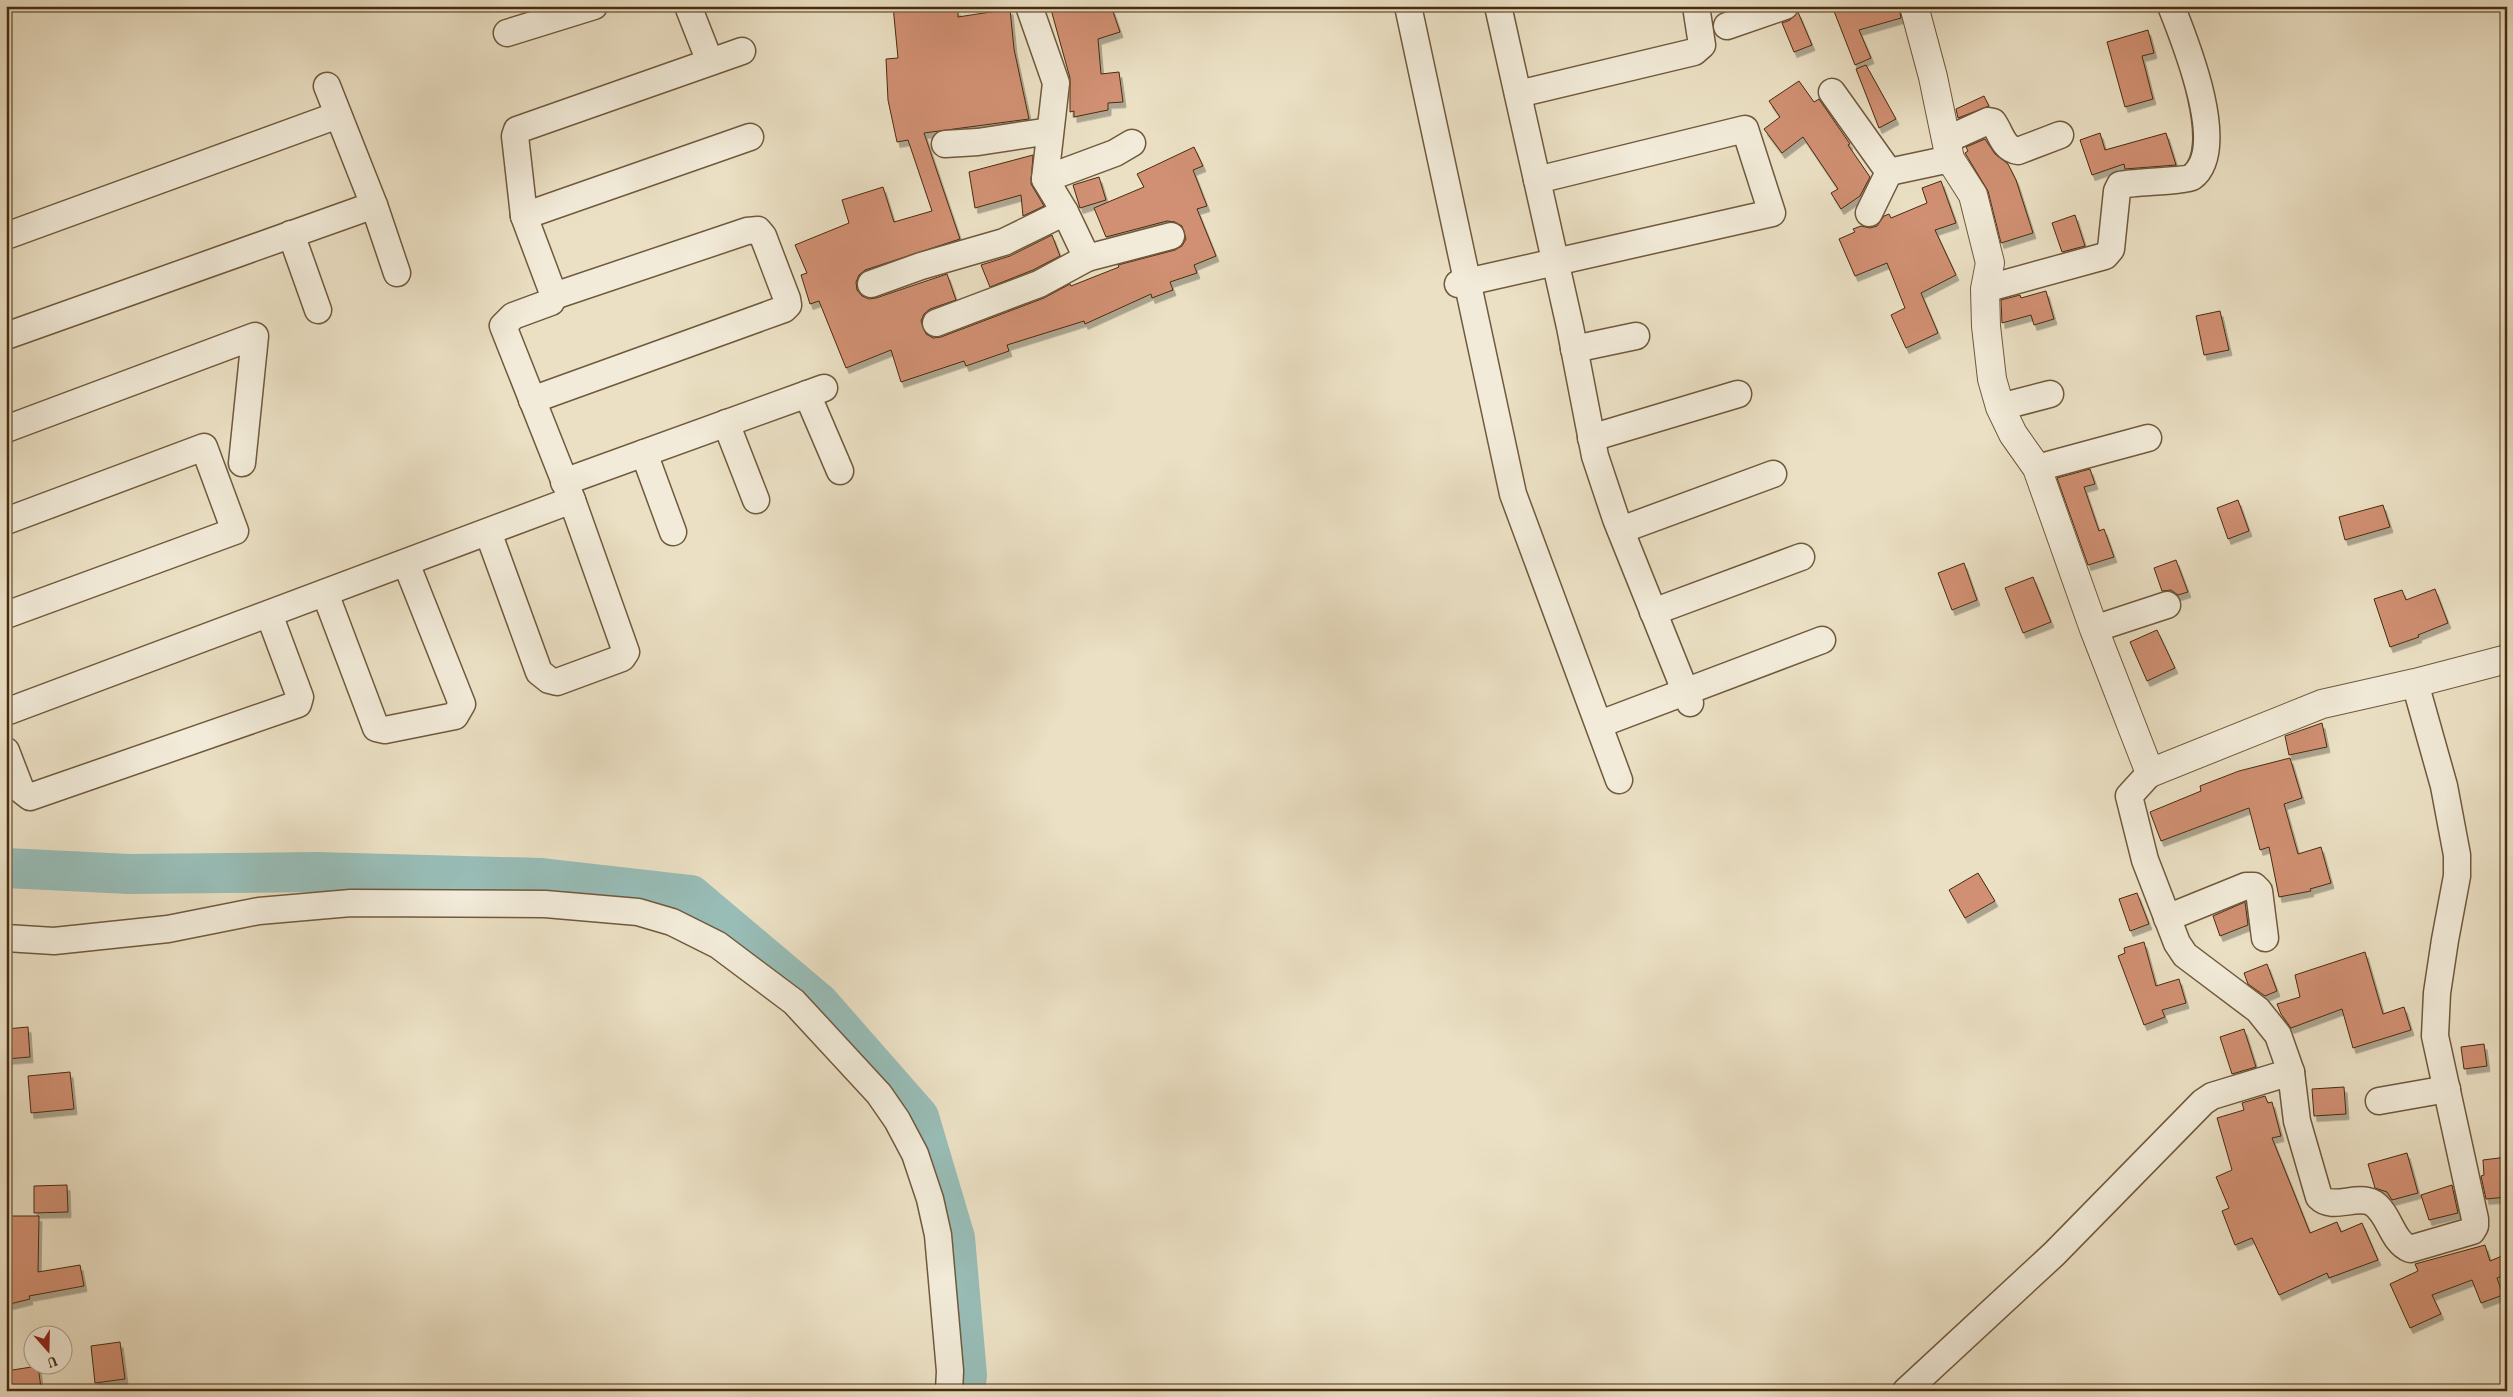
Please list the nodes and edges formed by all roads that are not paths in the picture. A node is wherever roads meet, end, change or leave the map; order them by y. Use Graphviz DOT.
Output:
graph roads {
  1 [pos="594,6"];
  2 [pos="688,6"];
  3 [pos="1029,6"];
  4 [pos="1408,6"];
  5 [pos="1498,6"];
  6 [pos="1696,6"];
  7 [pos="1785,6"];
  8 [pos="1914,6"];
  9 [pos="2171,6"];
  10 [pos="1727,26"];
  11 [pos="507,33"];
  12 [pos="742,51"];
  13 [pos="710,62"];
  14 [pos="327,86"];
  15 [pos="1832,92"];
  16 [pos="1518,94"];
  17 [pos="338,115"];
  18 [pos="1050,131"];
  19 [pos="2060,135"];
  20 [pos="750,137"];
  21 [pos="1132,143"];
  22 [pos="945,144"];
  23 [pos="1948,150"];
  24 [pos="1889,172"];
  25 [pos="1045,179"];
  26 [pos="1538,180"];
  27 [pos="374,205"];
  28 [pos="1065,212"];
  29 [pos="1869,213"];
  30 [pos="524,216"];
  31 [pos="292,234"];
  32 [pos="6,236"];
  33 [pos="1170,236"];
  34 [pos="1087,258"];
  35 [pos="1556,263"];
  36 [pos="397,273"];
  37 [pos="1462,283"];
  38 [pos="871,284"];
  39 [pos="1985,289"];
  40 [pos="554,296"];
  41 [pos="318,310"];
  42 [pos="936,323"];
  43 [pos="6,336"];
  44 [pos="1636,336"];
  45 [pos="1574,349"];
  46 [pos="1738,394"];
  47 [pos="2050,394"];
  48 [pos="532,400"];
  49 [pos="2000,407"];
  50 [pos="726,423"];
  51 [pos="6,428"];
  52 [pos="1591,438"];
  53 [pos="2148,438"];
  54 [pos="644,453"];
  55 [pos="242,463"];
  56 [pos="2037,468"];
  57 [pos="840,471"];
  58 [pos="1772,474"];
  59 [pos="568,491"];
  60 [pos="756,500"];
  61 [pos="6,521"];
  62 [pos="1621,530"];
  63 [pos="488,532"];
  64 [pos="673,532"];
  65 [pos="1801,557"];
  66 [pos="406,563"];
  67 [pos="325,593"];
  68 [pos="2167,605"];
  69 [pos="1653,612"];
  70 [pos="269,614"];
  71 [pos="6,615"];
  72 [pos="2094,629"];
  73 [pos="1822,640"];
  74 [pos="2507,659"];
  75 [pos="2416,683"];
  76 [pos="1687,698"];
  77 [pos="6,712"];
  78 [pos="1600,724"];
  79 [pos="6,752"];
  80 [pos="2150,773"];
  81 [pos="1619,780"];
  82 [pos="2167,918"];
  83 [pos="6,938"];
  84 [pos="2265,938"];
  85 [pos="2291,1072"];
  86 [pos="2447,1089"];
  87 [pos="2379,1101"];
  88 [pos="950,1391"];
  89 [pos="1906,1391"];
  1 -- 11 [label="street"];
  2 -- 13 [label="street"];
  3 -- 18 [label="street"];
  4 -- 37 [label="street"];
  5 -- 16 [label="street"];
  6 -- 16 [label="street"];
  7 -- 10 [label="street"];
  8 -- 23 [label="street"];
  9 -- 39 [label="street"];
  12 -- 13 [label="street"];
  13 -- 30 [label="street"];
  14 -- 17 [label="street"];
  15 -- 24 [label="street"];
  16 -- 26 [label="street"];
  17 -- 27 [label="street"];
  17 -- 32 [label="street"];
  18 -- 22 [label="street"];
  18 -- 25 [label="street"];
  19 -- 23 [label="street"];
  20 -- 30 [label="street"];
  21 -- 25 [label="street"];
  23 -- 24 [label="street"];
  23 -- 39 [label="street"];
  24 -- 29 [label="street"];
  25 -- 28 [label="street"];
  26 -- 35 [label="street"];
  26 -- 35 [label="street"];
  27 -- 31 [label="street"];
  27 -- 36 [label="street"];
  28 -- 34 [label="street"];
  28 -- 38 [label="street"];
  30 -- 40 [label="street"];
  31 -- 41 [label="street"];
  31 -- 43 [label="street"];
  33 -- 34 [label="street"];
  34 -- 42 [label="street"];
  35 -- 37 [label="street"];
  35 -- 45 [label="street"];
  37 -- 78 [label="street"];
  39 -- 49 [label="street"];
  40 -- 48 [label="street"];
  40 -- 48 [label="street"];
  44 -- 45 [label="street"];
  45 -- 52 [label="street"];
  46 -- 52 [label="street"];
  47 -- 49 [label="street"];
  48 -- 59 [label="street"];
  49 -- 56 [label="street"];
  50 -- 54 [label="street"];
  50 -- 57 [label="street"];
  50 -- 60 [label="street"];
  51 -- 55 [label="street"];
  52 -- 62 [label="street"];
  53 -- 56 [label="street"];
  54 -- 59 [label="street"];
  54 -- 64 [label="street"];
  56 -- 72 [label="street"];
  58 -- 62 [label="street"];
  59 -- 63 [label="street"];
  59 -- 63 [label="street"];
  61 -- 71 [label="street"];
  62 -- 69 [label="street"];
  63 -- 66 [label="street"];
  65 -- 69 [label="street"];
  66 -- 67 [label="street"];
  66 -- 67 [label="street"];
  67 -- 70 [label="street"];
  68 -- 72 [label="street"];
  69 -- 76 [label="street"];
  70 -- 77 [label="street"];
  70 -- 79 [label="street"];
  72 -- 80 [label="street"];
  73 -- 76 [label="street"];
  74 -- 75 [label="street"];
  75 -- 80 [label="street"];
  75 -- 86 [label="street"];
  76 -- 78 [label="street"];
  78 -- 81 [label="street"];
  80 -- 82 [label="street"];
  82 -- 84 [label="street"];
  82 -- 85 [label="street"];
  83 -- 88 [label="street"];
  85 -- 86 [label="street"];
  85 -- 89 [label="street"];
  86 -- 87 [label="street"];
}
